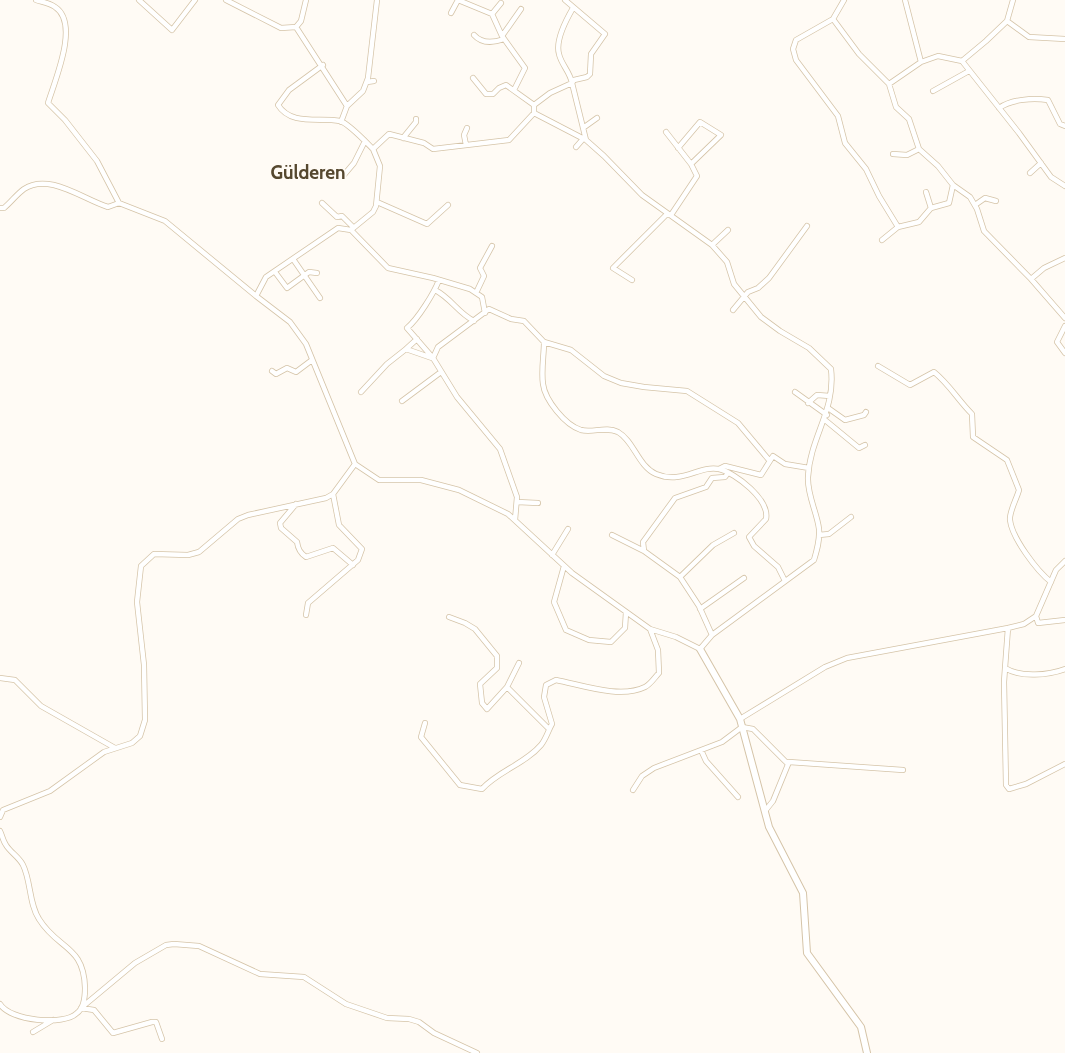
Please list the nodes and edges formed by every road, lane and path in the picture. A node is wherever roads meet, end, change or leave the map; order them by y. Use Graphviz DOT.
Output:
graph roads {
  1 [pos="36,0"];
  2 [pos="139,0"];
  3 [pos="195,0"];
  4 [pos="226,0"];
  5 [pos="306,0"];
  6 [pos="377,0"];
  7 [pos="458,0"];
  8 [pos="565,0"];
  9 [pos="844,0"];
  10 [pos="905,0"];
  11 [pos="1012,0"];
  12 [pos="501,3"];
  13 [pos="573,8"];
  14 [pos="521,9"];
  15 [pos="450,13"];
  16 [pos="492,14"];
  17 [pos="833,19"];
  18 [pos="1007,21"];
  19 [pos="296,27"];
  20 [pos="474,35"];
  21 [pos="503,38"];
  22 [pos="1065,39"];
  23 [pos="962,61"];
  24 [pos="921,62"];
  25 [pos="323,65"];
  26 [pos="969,71"];
  27 [pos="473,78"];
  28 [pos="374,81"];
  29 [pos="366,82"];
  30 [pos="572,83"];
  31 [pos="889,84"];
  32 [pos="514,90"];
  33 [pos="933,91"];
  34 [pos="534,105"];
  35 [pos="347,106"];
  36 [pos="999,108"];
  37 [pos="534,113"];
  38 [pos="598,118"];
  39 [pos="416,119"];
  40 [pos="341,122"];
  41 [pos="1065,126"];
  42 [pos="468,128"];
  43 [pos="583,128"];
  44 [pos="666,132"];
  45 [pos="403,138"];
  46 [pos="584,140"];
  47 [pos="365,141"];
  48 [pos="466,145"];
  49 [pos="576,147"];
  50 [pos="678,148"];
  51 [pos="373,149"];
  52 [pos="919,149"];
  53 [pos="894,154"];
  54 [pos="1041,163"];
  55 [pos="692,164"];
  56 [pos="1030,173"];
  57 [pos="343,176"];
  58 [pos="953,185"];
  59 [pos="1065,186"];
  60 [pos="926,192"];
  61 [pos="996,201"];
  62 [pos="377,202"];
  63 [pos="119,203"];
  64 [pos="322,203"];
  65 [pos="448,205"];
  66 [pos="974,205"];
  67 [pos="0,208"];
  68 [pos="931,208"];
  69 [pos="671,215"];
  70 [pos="807,226"];
  71 [pos="898,227"];
  72 [pos="352,229"];
  73 [pos="728,230"];
  74 [pos="882,240"];
  75 [pos="712,245"];
  76 [pos="492,246"];
  77 [pos="1065,258"];
  78 [pos="294,259"];
  79 [pos="274,272"];
  80 [pos="318,273"];
  81 [pos="305,275"];
  82 [pos="1031,279"];
  83 [pos="439,280"];
  84 [pos="632,280"];
  85 [pos="435,290"];
  86 [pos="476,293"];
  87 [pos="256,296"];
  88 [pos="743,296"];
  89 [pos="320,298"];
  90 [pos="733,310"];
  91 [pos="485,312"];
  92 [pos="1065,318"];
  93 [pos="474,321"];
  94 [pos="1065,326"];
  95 [pos="417,339"];
  96 [pos="544,342"];
  97 [pos="406,349"];
  98 [pos="1065,353"];
  99 [pos="433,358"];
  100 [pos="312,360"];
  101 [pos="878,366"];
  102 [pos="272,371"];
  103 [pos="441,372"];
  104 [pos="361,392"];
  105 [pos="795,392"];
  106 [pos="830,396"];
  107 [pos="402,401"];
  108 [pos="808,403"];
  109 [pos="828,408"];
  110 [pos="866,412"];
  111 [pos="826,418"];
  112 [pos="865,445"];
  113 [pos="769,460"];
  114 [pos="355,464"];
  115 [pos="810,468"];
  116 [pos="718,469"];
  117 [pos="728,473"];
  118 [pos="333,494"];
  119 [pos="517,502"];
  120 [pos="538,503"];
  121 [pos="296,504"];
  122 [pos="851,517"];
  123 [pos="515,520"];
  124 [pos="568,529"];
  125 [pos="734,533"];
  126 [pos="612,534"];
  127 [pos="819,535"];
  128 [pos="644,551"];
  129 [pos="552,555"];
  130 [pos="1065,561"];
  131 [pos="353,565"];
  132 [pos="564,566"];
  133 [pos="680,577"];
  134 [pos="744,578"];
  135 [pos="785,582"];
  136 [pos="1051,582"];
  137 [pos="700,609"];
  138 [pos="626,612"];
  139 [pos="306,615"];
  140 [pos="1036,616"];
  141 [pos="449,617"];
  142 [pos="1065,620"];
  143 [pos="1008,628"];
  144 [pos="650,629"];
  145 [pos="712,635"];
  146 [pos="700,649"];
  147 [pos="519,664"];
  148 [pos="1005,668"];
  149 [pos="1065,669"];
  150 [pos="0,678"];
  151 [pos="507,687"];
  152 [pos="740,719"];
  153 [pos="425,723"];
  154 [pos="742,727"];
  155 [pos="549,730"];
  156 [pos="115,748"];
  157 [pos="701,750"];
  158 [pos="787,763"];
  159 [pos="1065,764"];
  160 [pos="903,770"];
  161 [pos="632,790"];
  162 [pos="738,797"];
  163 [pos="765,811"];
  164 [pos="0,817"];
  165 [pos="0,831"];
  166 [pos="0,1004"];
  167 [pos="82,1008"];
  168 [pos="54,1019"];
  169 [pos="33,1032"];
  170 [pos="162,1040"];
  171 [pos="477,1053"];
  172 [pos="867,1053"];
  1 -- 63 [label="street"];
  2 -- 3 [label="street"];
  4 -- 19 [label="street"];
  5 -- 19 [label="street"];
  6 -- 29 [label="street"];
  7 -- 15 [label="street"];
  7 -- 16 [label="street"];
  8 -- 13 [label="street"];
  9 -- 17 [label="street"];
  10 -- 24 [label="street"];
  11 -- 18 [label="street"];
  12 -- 16 [label="street"];
  13 -- 30 [label="street"];
  13 -- 30 [label="street"];
  14 -- 21 [label="street"];
  16 -- 21 [label="street"];
  17 -- 31 [label="street"];
  17 -- 71 [label="street"];
  18 -- 22 [label="street"];
  18 -- 23 [label="street"];
  19 -- 25 [label="street"];
  20 -- 21 [label="street"];
  21 -- 32 [label="street"];
  23 -- 24 [label="street"];
  23 -- 26 [label="street"];
  24 -- 31 [label="street"];
  25 -- 35 [label="street"];
  25 -- 40 [label="street"];
  26 -- 33 [label="street"];
  26 -- 36 [label="street"];
  27 -- 32 [label="street"];
  28 -- 29 [label="street"];
  29 -- 35 [label="street"];
  30 -- 34 [label="street"];
  30 -- 43 [label="street"];
  31 -- 52 [label="street"];
  32 -- 34 [label="street"];
  34 -- 37 [label="street"];
  35 -- 40 [label="street"];
  36 -- 41 [label="street"];
  36 -- 54 [label="street"];
  37 -- 46 [label="street"];
  37 -- 48 [label="street"];
  38 -- 43 [label="street"];
  39 -- 45 [label="street"];
  40 -- 47 [label="street"];
  42 -- 48 [label="street"];
  43 -- 46 [label="street"];
  44 -- 50 [label="street"];
  45 -- 48 [label="street"];
  45 -- 51 [label="street"];
  46 -- 49 [label="street"];
  46 -- 69 [label="street"];
  47 -- 51 [label="street"];
  47 -- 57 [label="street"];
  50 -- 55 [label="street"];
  50 -- 55 [label="street"];
  51 -- 62 [label="street"];
  52 -- 53 [label="street"];
  52 -- 58 [label="street"];
  54 -- 56 [label="street"];
  54 -- 59 [label="street"];
  55 -- 69 [label="street"];
  58 -- 66 [label="street"];
  58 -- 68 [label="street"];
  60 -- 68 [label="street"];
  61 -- 66 [label="street"];
  62 -- 65 [label="street"];
  62 -- 72 [label="street"];
  63 -- 67 [label="street"];
  63 -- 87 [label="street"];
  64 -- 72 [label="street"];
  66 -- 82 [label="street"];
  68 -- 71 [label="street"];
  69 -- 75 [label="street"];
  69 -- 84 [label="street"];
  70 -- 88 [label="street"];
  71 -- 74 [label="street"];
  72 -- 78 [label="street"];
  72 -- 83 [label="street"];
  73 -- 75 [label="street"];
  75 -- 88 [label="street"];
  76 -- 86 [label="street"];
  77 -- 82 [label="street"];
  78 -- 79 [label="street"];
  78 -- 81 [label="street"];
  79 -- 81 [label="street"];
  79 -- 87 [label="street"];
  80 -- 81 [label="street"];
  81 -- 89 [label="street"];
  82 -- 92 [label="street"];
  83 -- 85 [label="street"];
  83 -- 86 [label="street"];
  85 -- 93 [label="street"];
  85 -- 95 [label="street"];
  86 -- 91 [label="street"];
  87 -- 100 [label="street"];
  88 -- 90 [label="street"];
  88 -- 106 [label="street"];
  91 -- 93 [label="street"];
  91 -- 96 [label="street"];
  93 -- 99 [label="street"];
  94 -- 98 [label="street"];
  95 -- 97 [label="street"];
  95 -- 99 [label="street"];
  96 -- 113 [label="street"];
  96 -- 116 [label="street"];
  97 -- 99 [label="street"];
  97 -- 104 [label="street"];
  99 -- 103 [label="street"];
  100 -- 102 [label="street"];
  100 -- 114 [label="street"];
  101 -- 136 [label="street"];
  103 -- 107 [label="street"];
  103 -- 119 [label="street"];
  105 -- 108 [label="street"];
  106 -- 108 [label="street"];
  106 -- 109 [label="street"];
  108 -- 111 [label="street"];
  109 -- 110 [label="street"];
  109 -- 111 [label="street"];
  111 -- 112 [label="street"];
  111 -- 115 [label="street"];
  113 -- 115 [label="street"];
  113 -- 116 [label="street"];
  114 -- 118 [label="street"];
  114 -- 123 [label="street"];
  115 -- 127 [label="street"];
  116 -- 117 [label="street"];
  117 -- 128 [label="street"];
  117 -- 135 [label="street"];
  118 -- 121 [label="street"];
  118 -- 131 [label="street"];
  119 -- 120 [label="street"];
  119 -- 123 [label="street"];
  121 -- 131 [label="street"];
  121 -- 156 [label="street"];
  122 -- 127 [label="street"];
  123 -- 129 [label="street"];
  124 -- 129 [label="street"];
  125 -- 133 [label="street"];
  126 -- 128 [label="street"];
  127 -- 135 [label="street"];
  128 -- 133 [label="street"];
  129 -- 132 [label="street"];
  130 -- 136 [label="street"];
  131 -- 139 [label="street"];
  132 -- 138 [label="street"];
  132 -- 138 [label="street"];
  133 -- 137 [label="street"];
  134 -- 137 [label="street"];
  135 -- 145 [label="street"];
  136 -- 140 [label="street"];
  137 -- 145 [label="street"];
  138 -- 144 [label="street"];
  140 -- 142 [label="street"];
  140 -- 143 [label="street"];
  141 -- 151 [label="street"];
  143 -- 148 [label="street"];
  143 -- 152 [label="street"];
  144 -- 146 [label="street"];
  144 -- 155 [label="street"];
  145 -- 146 [label="street"];
  146 -- 152 [label="street"];
  147 -- 151 [label="street"];
  148 -- 149 [label="street"];
  148 -- 159 [label="street"];
  150 -- 156 [label="street"];
  151 -- 155 [label="street"];
  152 -- 154 [label="street"];
  153 -- 155 [label="street"];
  154 -- 157 [label="street"];
  154 -- 158 [label="street"];
  154 -- 163 [label="street"];
  156 -- 164 [label="street"];
  157 -- 161 [label="street"];
  157 -- 162 [label="street"];
  158 -- 160 [label="street"];
  158 -- 163 [label="street"];
  163 -- 172 [label="street"];
  165 -- 167 [label="street"];
  166 -- 168 [label="street"];
  167 -- 168 [label="street"];
  167 -- 170 [label="street"];
  167 -- 171 [label="street"];
  168 -- 169 [label="street"];
}
